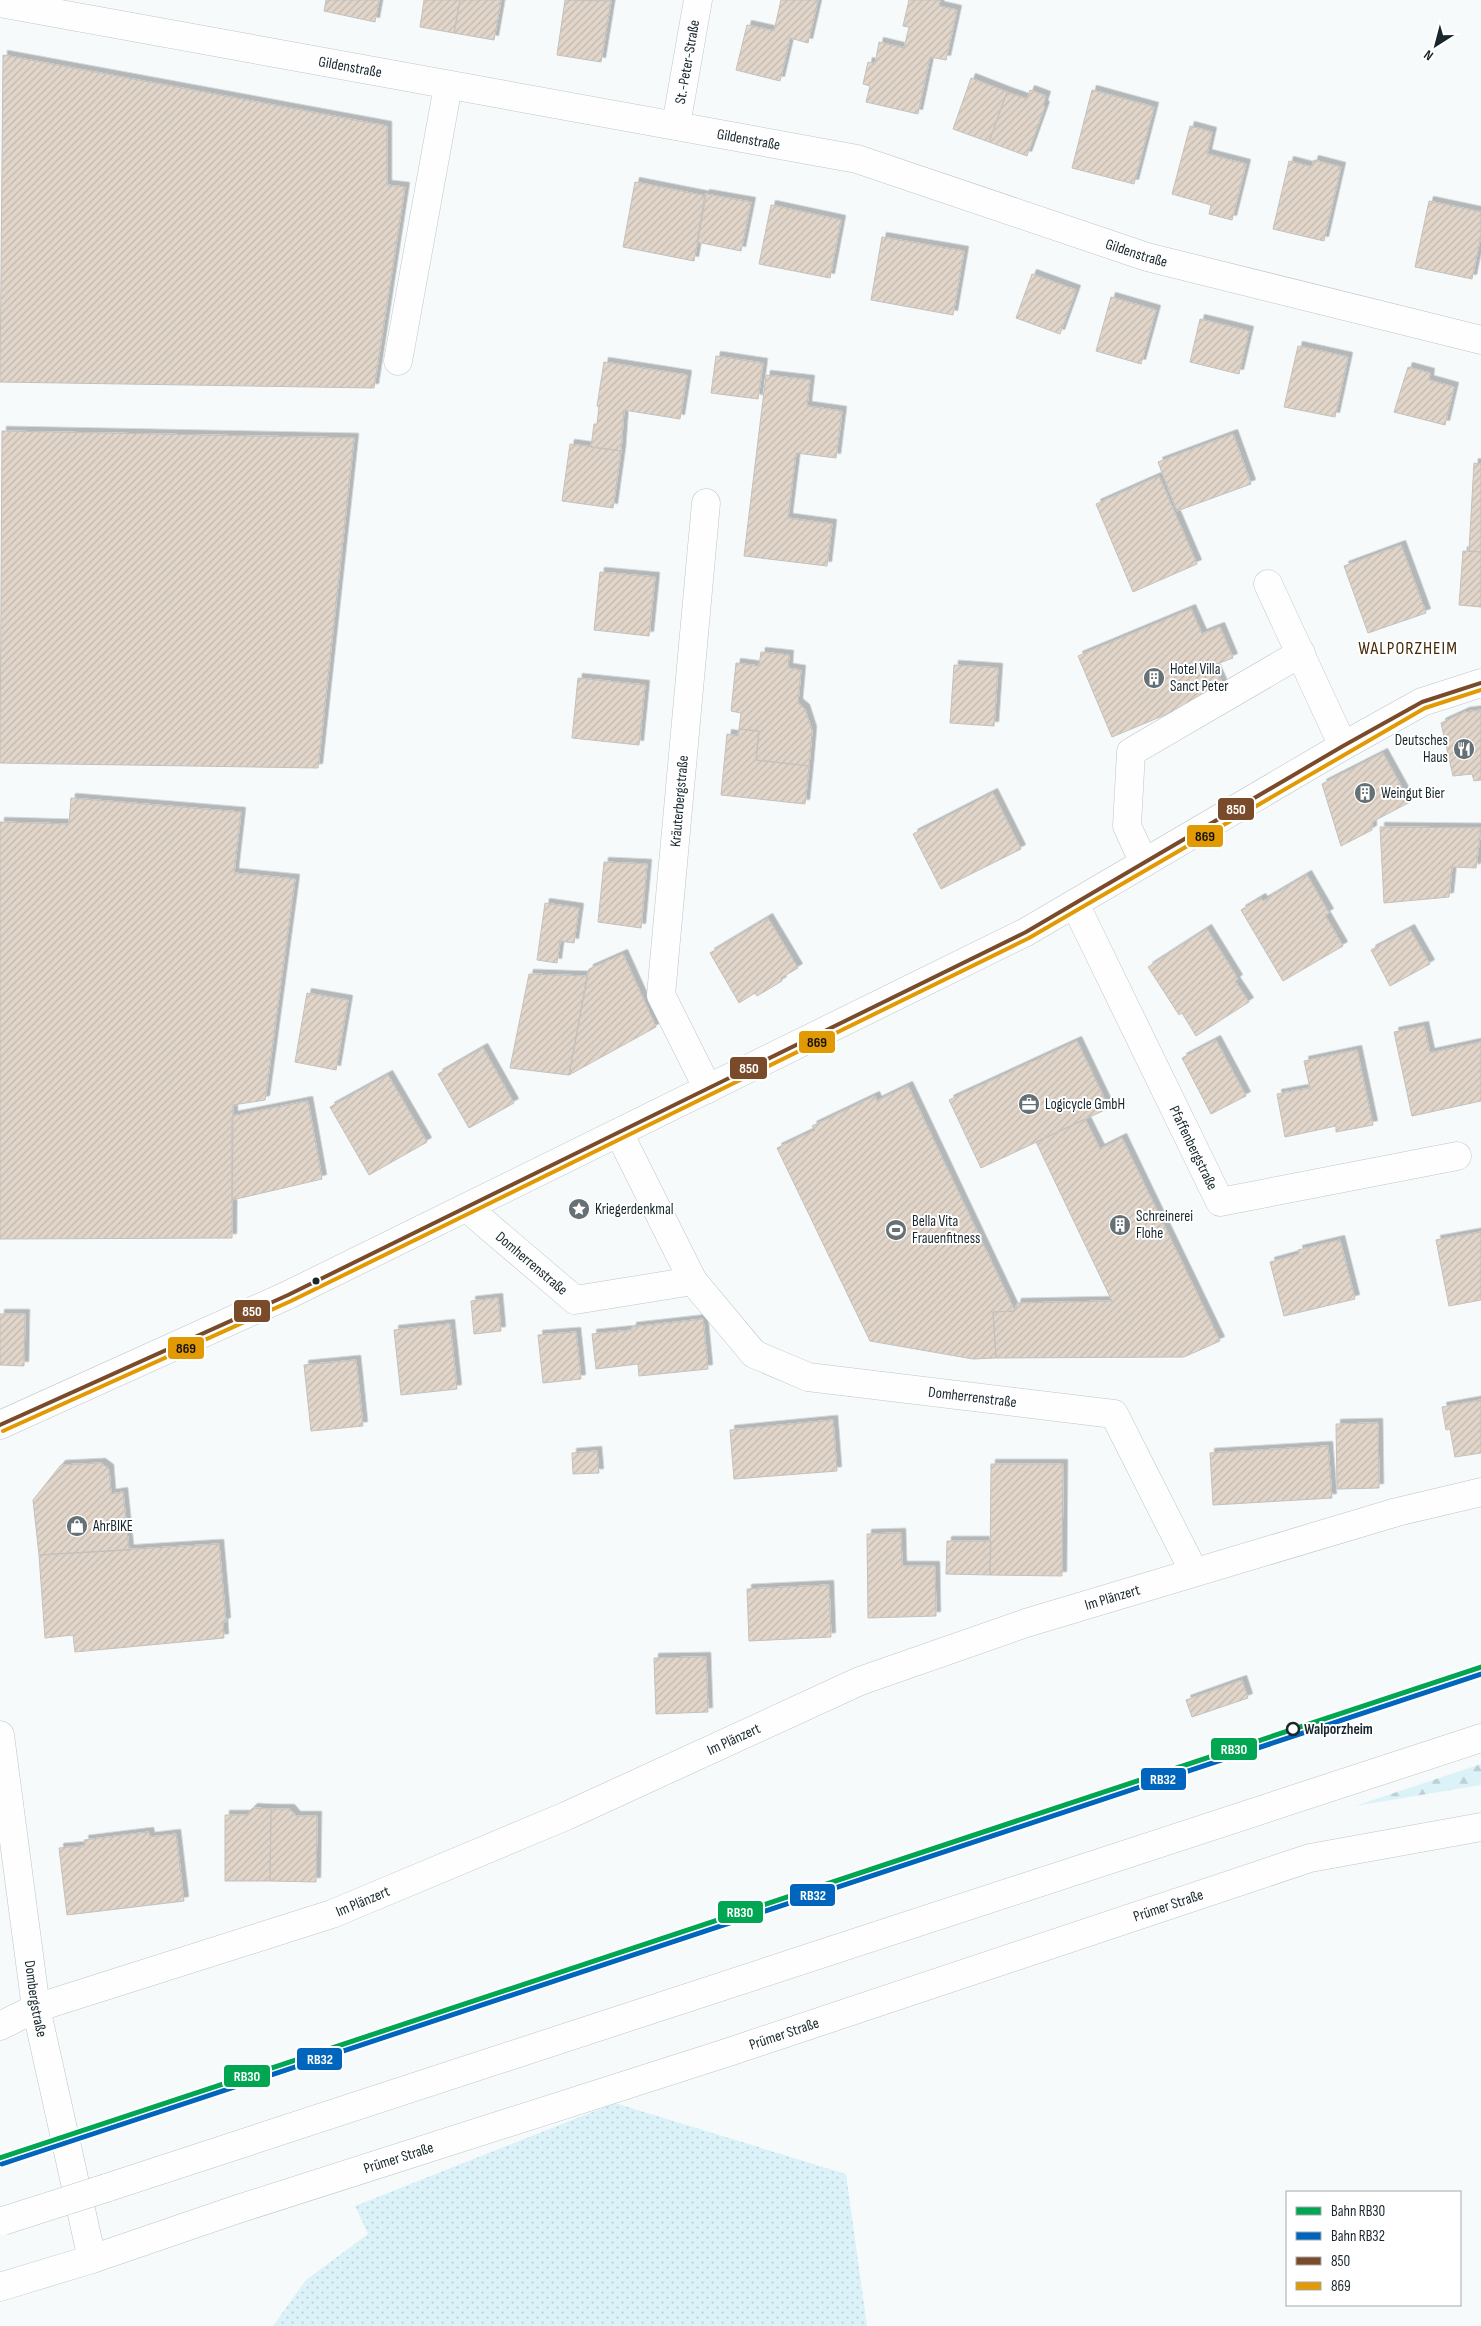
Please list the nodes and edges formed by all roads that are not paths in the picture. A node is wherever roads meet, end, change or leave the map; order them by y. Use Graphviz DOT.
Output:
graph roads {
  1 [pos="698,0"];
  2 [pos="0,3"];
  3 [pos="448,86"];
  4 [pos="676,125"];
  5 [pos="1481,340"];
  6 [pos="398,361"];
  7 [pos="706,503"];
  8 [pos="1268,584"];
  9 [pos="1301,653"];
  10 [pos="1481,683"];
  11 [pos="1343,746"];
  12 [pos="1144,863"];
  13 [pos="1075,904"];
  14 [pos="708,1089"];
  15 [pos="618,1133"];
  16 [pos="1457,1156"];
  17 [pos="467,1208"];
  18 [pos="693,1281"];
  19 [pos="0,1425"];
  20 [pos="1481,1492"];
  21 [pos="1194,1572"];
  22 [pos="0,1735"];
  23 [pos="1481,1738"];
  24 [pos="1481,1827"];
  25 [pos="36,2008"];
  26 [pos="0,2026"];
  27 [pos="2,2222"];
  28 [pos="92,2259"];
  29 [pos="0,2287"];
  1 -- 4 [label="street, St.-Peter-Straße"];
  2 -- 3 [label="street, Gildenstraße"];
  3 -- 4 [label="street, Gildenstraße"];
  3 -- 6 [label="street"];
  4 -- 5 [label="street, Gildenstraße"];
  7 -- 14 [label="street, Kräuterbergstraße"];
  8 -- 9 [label="street"];
  9 -- 11 [label="street"];
  9 -- 12 [label="street"];
  10 -- 11 [label="street"];
  11 -- 12 [label="street"];
  12 -- 13 [label="street"];
  13 -- 14 [label="street"];
  13 -- 16 [label="street, Pfaffenbergstraße"];
  14 -- 15 [label="street"];
  15 -- 17 [label="street"];
  15 -- 18 [label="street, Domherrenstraße"];
  17 -- 18 [label="street, Domherrenstraße"];
  17 -- 19 [label="street"];
  18 -- 21 [label="street, Domherrenstraße"];
  20 -- 21 [label="street, Im Plänzert"];
  21 -- 25 [label="street, Im Plänzert"];
  22 -- 25 [label="street, Dombergstraße"];
  23 -- 27 [label="street, bridge"];
  24 -- 28 [label="street, Prümer Straße"];
  25 -- 26 [label="street, Im Plänzert"];
  25 -- 28 [label="street, Dombergstraße"];
  28 -- 29 [label="street, Prümer Straße"];
}
